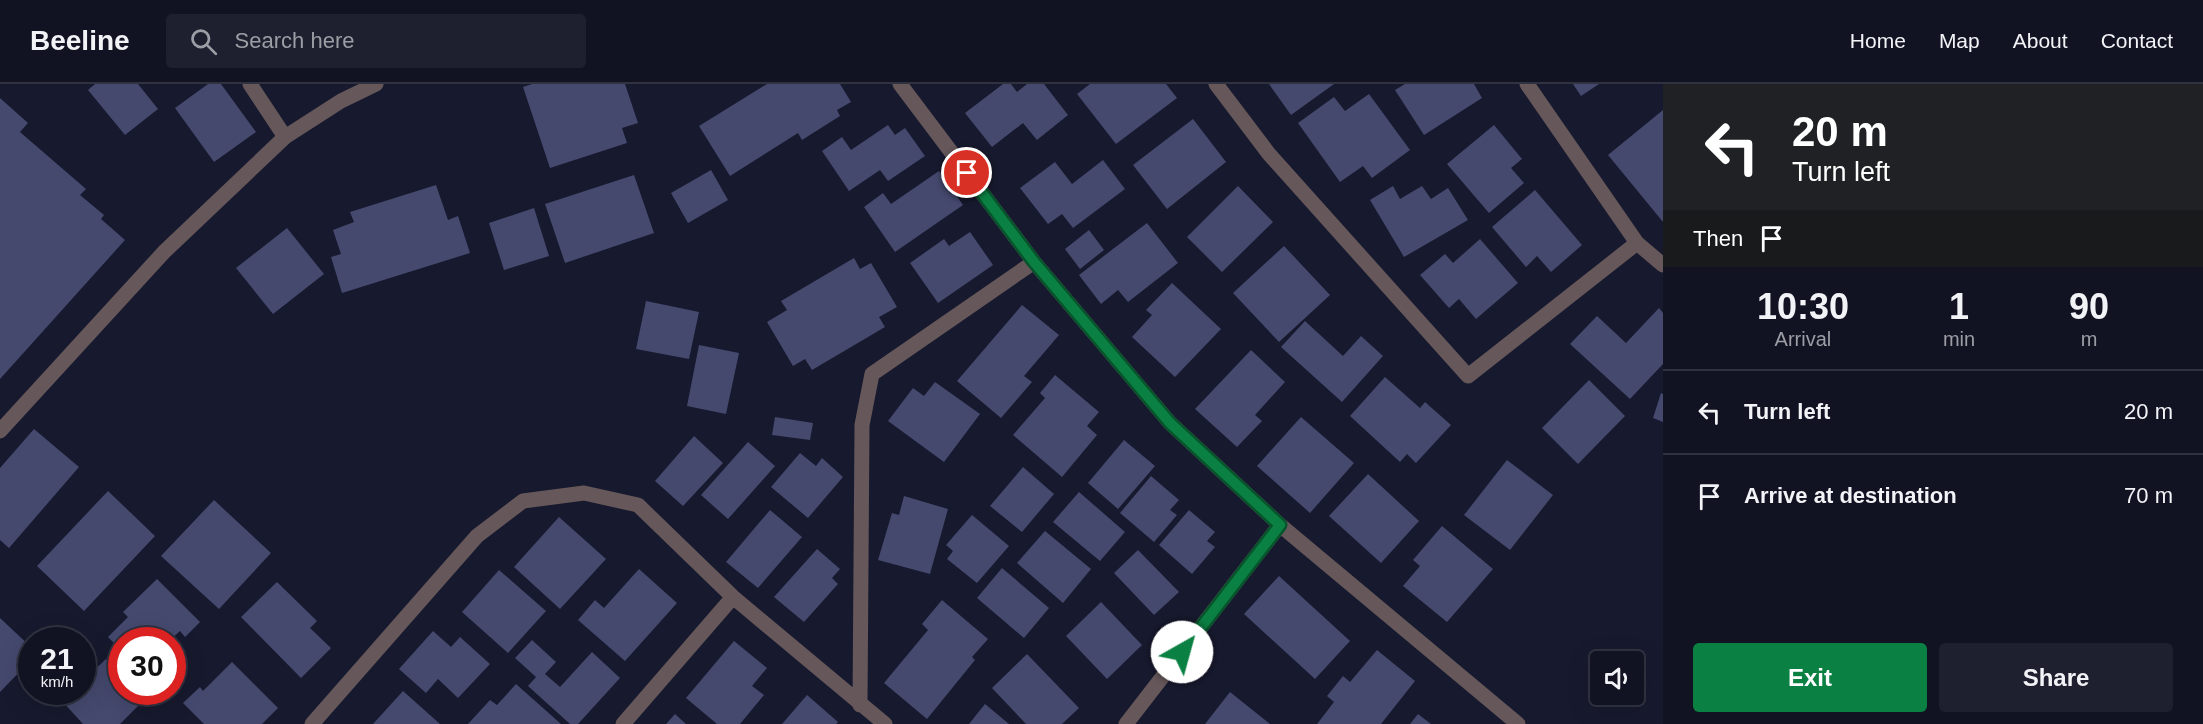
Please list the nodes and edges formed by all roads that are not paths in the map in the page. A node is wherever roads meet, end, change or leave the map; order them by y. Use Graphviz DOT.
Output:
graph roads {
  1 [pos="250,84"];
  2 [pos="376,84"];
  3 [pos="900,84"];
  4 [pos="1216,84"];
  5 [pos="1527,84"];
  6 [pos="285,137"];
  7 [pos="1637,243"];
  8 [pos="1034,262"];
  9 [pos="1663,265"];
  10 [pos="0,431"];
  11 [pos="1280,525"];
  12 [pos="733,597"];
  13 [pos="860,705"];
  14 [pos="312,724"];
  15 [pos="623,724"];
  16 [pos="885,724"];
  17 [pos="1126,724"];
  18 [pos="1518,724"];
  1 -- 6 [label="street"];
  2 -- 6 [label="street"];
  3 -- 8 [label="street"];
  4 -- 7 [label="street"];
  5 -- 7 [label="street"];
  6 -- 10 [label="street"];
  7 -- 9 [label="street"];
  8 -- 11 [label="street"];
  8 -- 13 [label="street"];
  11 -- 17 [label="street"];
  11 -- 18 [label="street"];
  12 -- 13 [label="street"];
  12 -- 14 [label="street"];
  12 -- 15 [label="street"];
  13 -- 16 [label="street"];
}
